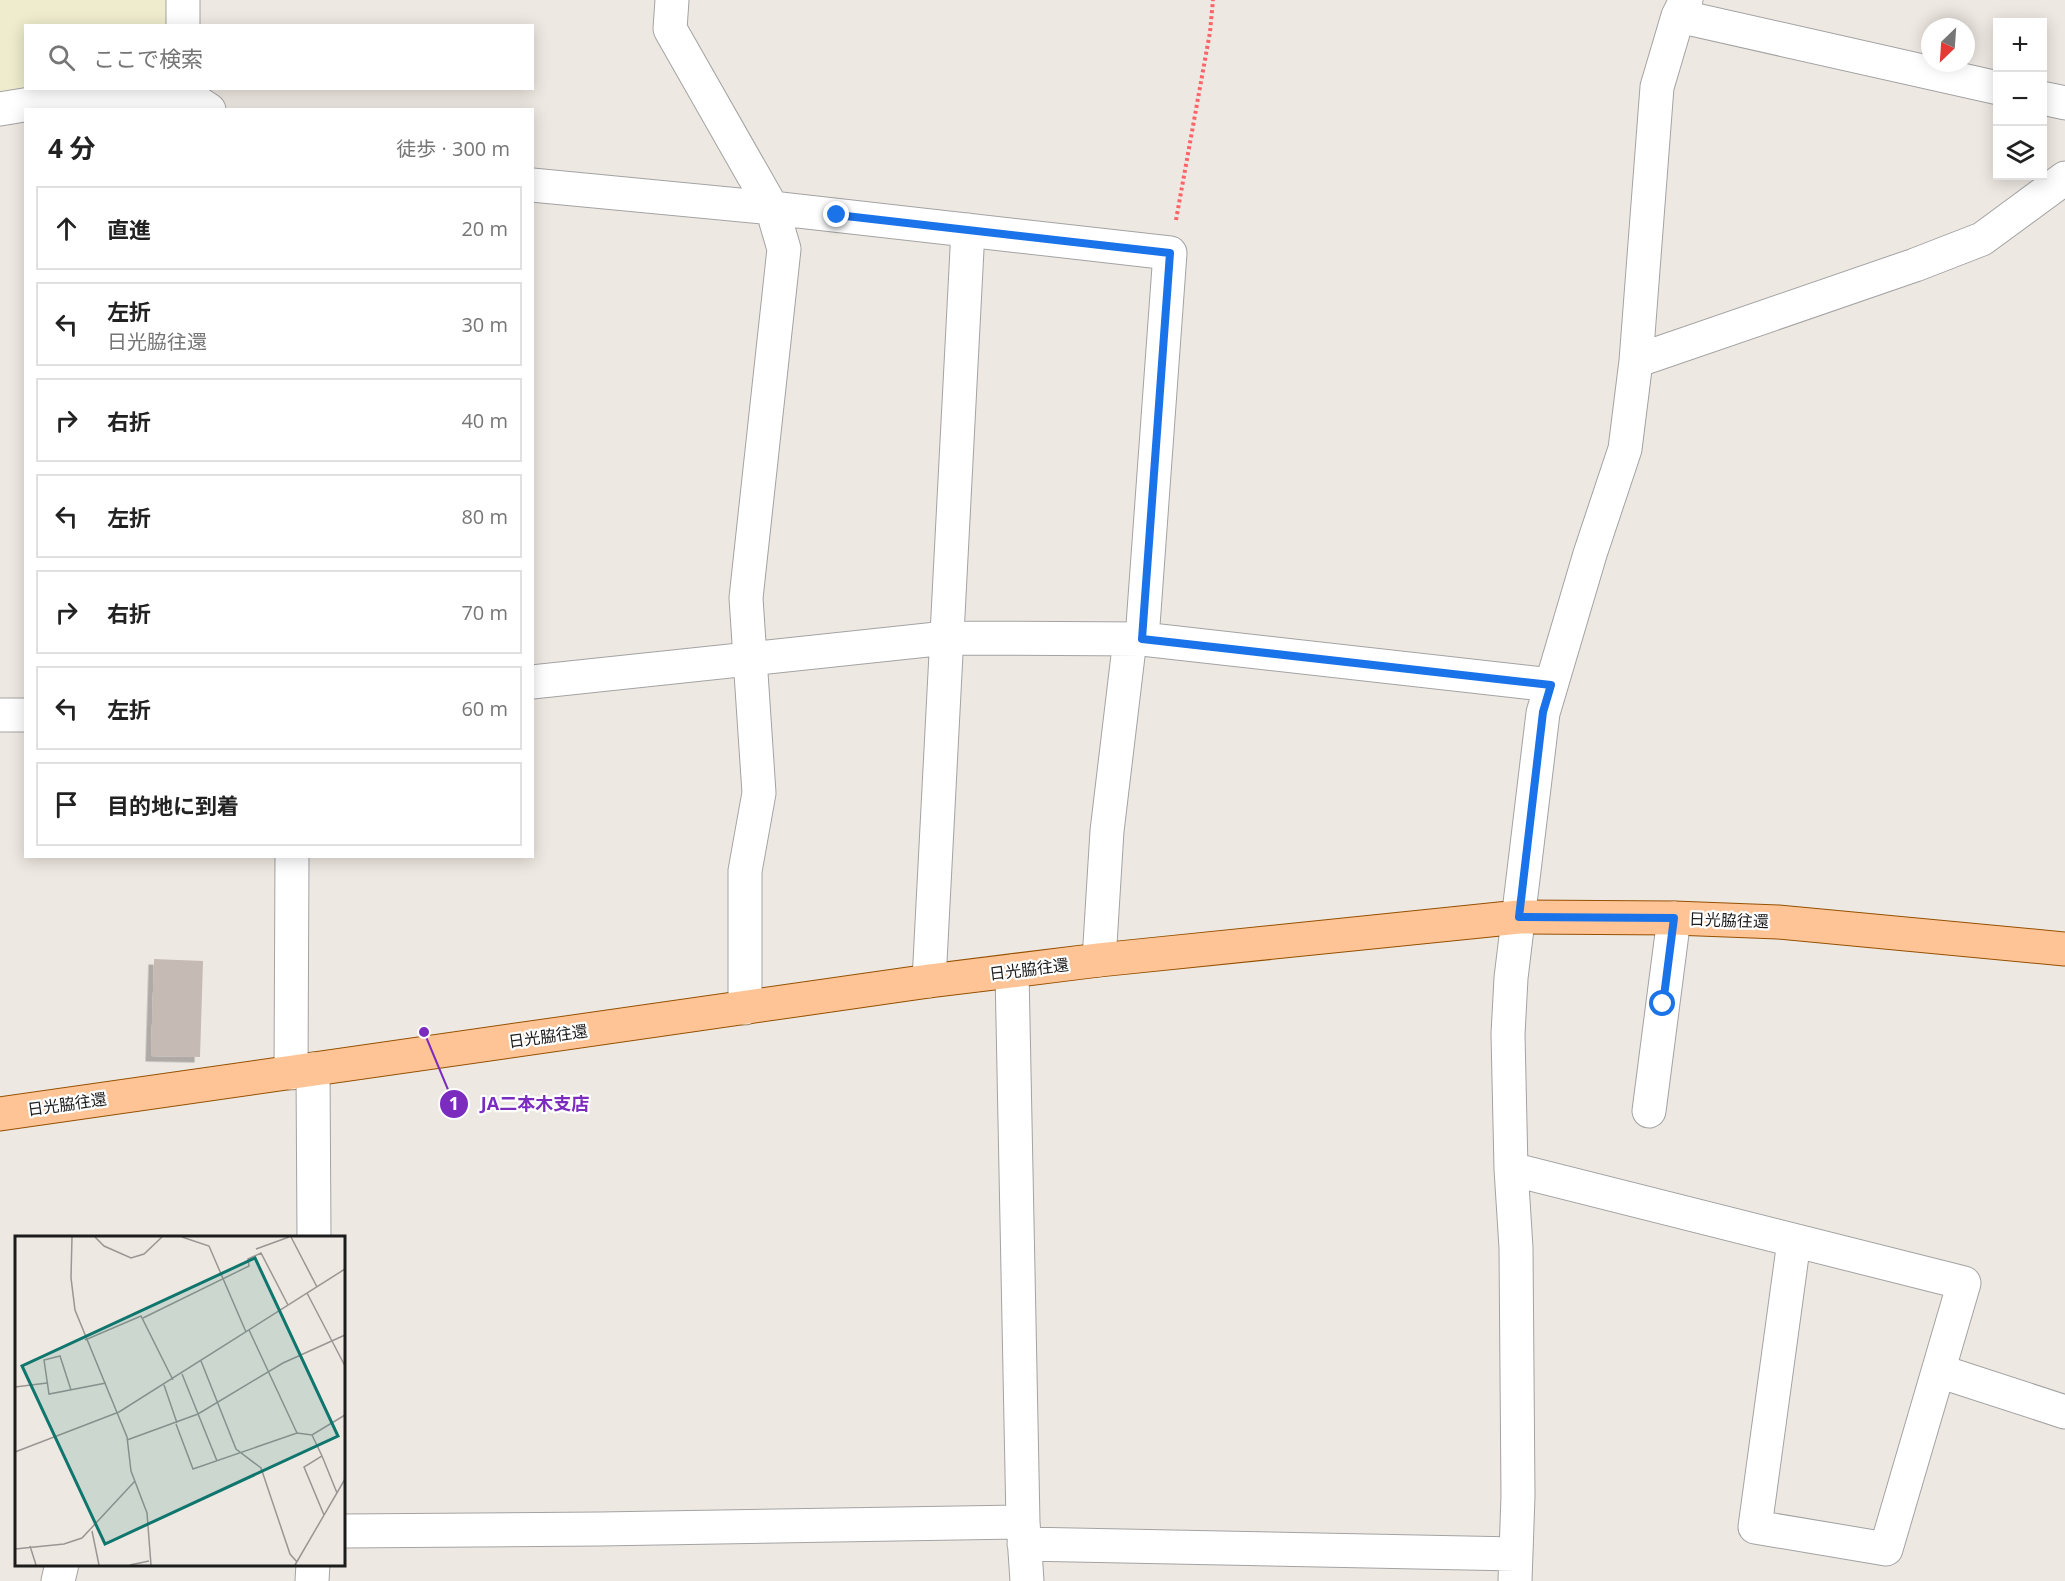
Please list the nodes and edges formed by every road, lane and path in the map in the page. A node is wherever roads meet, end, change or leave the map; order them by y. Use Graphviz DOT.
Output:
graph roads {
  1 [pos="183,0"];
  2 [pos="672,0"];
  3 [pos="1213,0"];
  4 [pos="1682,8"];
  5 [pos="183,24"];
  6 [pos="1993,87"];
  7 [pos="191,97"];
  8 [pos="2047,99"];
  9 [pos="2065,103"];
  10 [pos="0,109"];
  11 [pos="2065,178"];
  12 [pos="534,185"];
  13 [pos="772,208"];
  14 [pos="968,230"];
  15 [pos="1170,253"];
  16 [pos="1636,361"];
  17 [pos="946,638"];
  18 [pos="1136,639"];
  19 [pos="749,659"];
  20 [pos="534,682"];
  21 [pos="1551,685"];
  22 [pos="0,715"];
  23 [pos="24,715"];
  24 [pos="292,858"];
  25 [pos="1519,917"];
  26 [pos="1674,918"];
  27 [pos="2065,949"];
  28 [pos="1099,960"];
  29 [pos="1012,971"];
  30 [pos="929,981"];
  31 [pos="745,1008"];
  32 [pos="302,1071"];
  33 [pos="1649,1111"];
  34 [pos="0,1114"];
  35 [pos="1511,1169"];
  36 [pos="314,1236"];
  37 [pos="1794,1241"];
  38 [pos="1939,1371"];
  39 [pos="2065,1412"];
  40 [pos="345,1531"];
  41 [pos="1023,1533"];
  42 [pos="62,1566"];
  43 [pos="313,1566"];
  44 [pos="1516,1568"];
  45 [pos="58,1581"];
  46 [pos="312,1581"];
  47 [pos="1027,1581"];
  1 -- 5 [label="street"];
  2 -- 13 [label="street"];
  3 -- 15 [label="path"];
  4 -- 6 [label="street"];
  4 -- 16 [label="street"];
  7 -- 10 [label="street"];
  8 -- 9 [label="street"];
  11 -- 16 [label="street"];
  12 -- 13 [label="street"];
  13 -- 14 [label="street"];
  13 -- 19 [label="street"];
  14 -- 15 [label="street"];
  14 -- 17 [label="street"];
  15 -- 18 [label="street"];
  16 -- 21 [label="street"];
  17 -- 18 [label="street"];
  17 -- 19 [label="street"];
  17 -- 30 [label="street"];
  18 -- 21 [label="street"];
  18 -- 28 [label="street"];
  19 -- 20 [label="street"];
  19 -- 31 [label="street"];
  21 -- 25 [label="street"];
  22 -- 23 [label="street"];
  24 -- 32 [label="street"];
  25 -- 26 [label="main road, 日光脇往還"];
  25 -- 28 [label="main road, 日光脇往還"];
  25 -- 35 [label="street"];
  26 -- 27 [label="main road, 日光脇往還"];
  26 -- 33 [label="street"];
  28 -- 29 [label="main road, 日光脇往還"];
  29 -- 30 [label="main road, 日光脇往還"];
  29 -- 41 [label="street"];
  30 -- 31 [label="main road, 日光脇往還"];
  31 -- 32 [label="main road, 日光脇往還"];
  32 -- 34 [label="main road, 日光脇往還"];
  32 -- 36 [label="street"];
  35 -- 37 [label="street"];
  35 -- 44 [label="street"];
  37 -- 38 [label="street"];
  37 -- 38 [label="street"];
  38 -- 39 [label="street"];
  40 -- 41 [label="street"];
  41 -- 44 [label="street"];
  41 -- 47 [label="street"];
  42 -- 45 [label="street"];
  43 -- 46 [label="street"];
}
